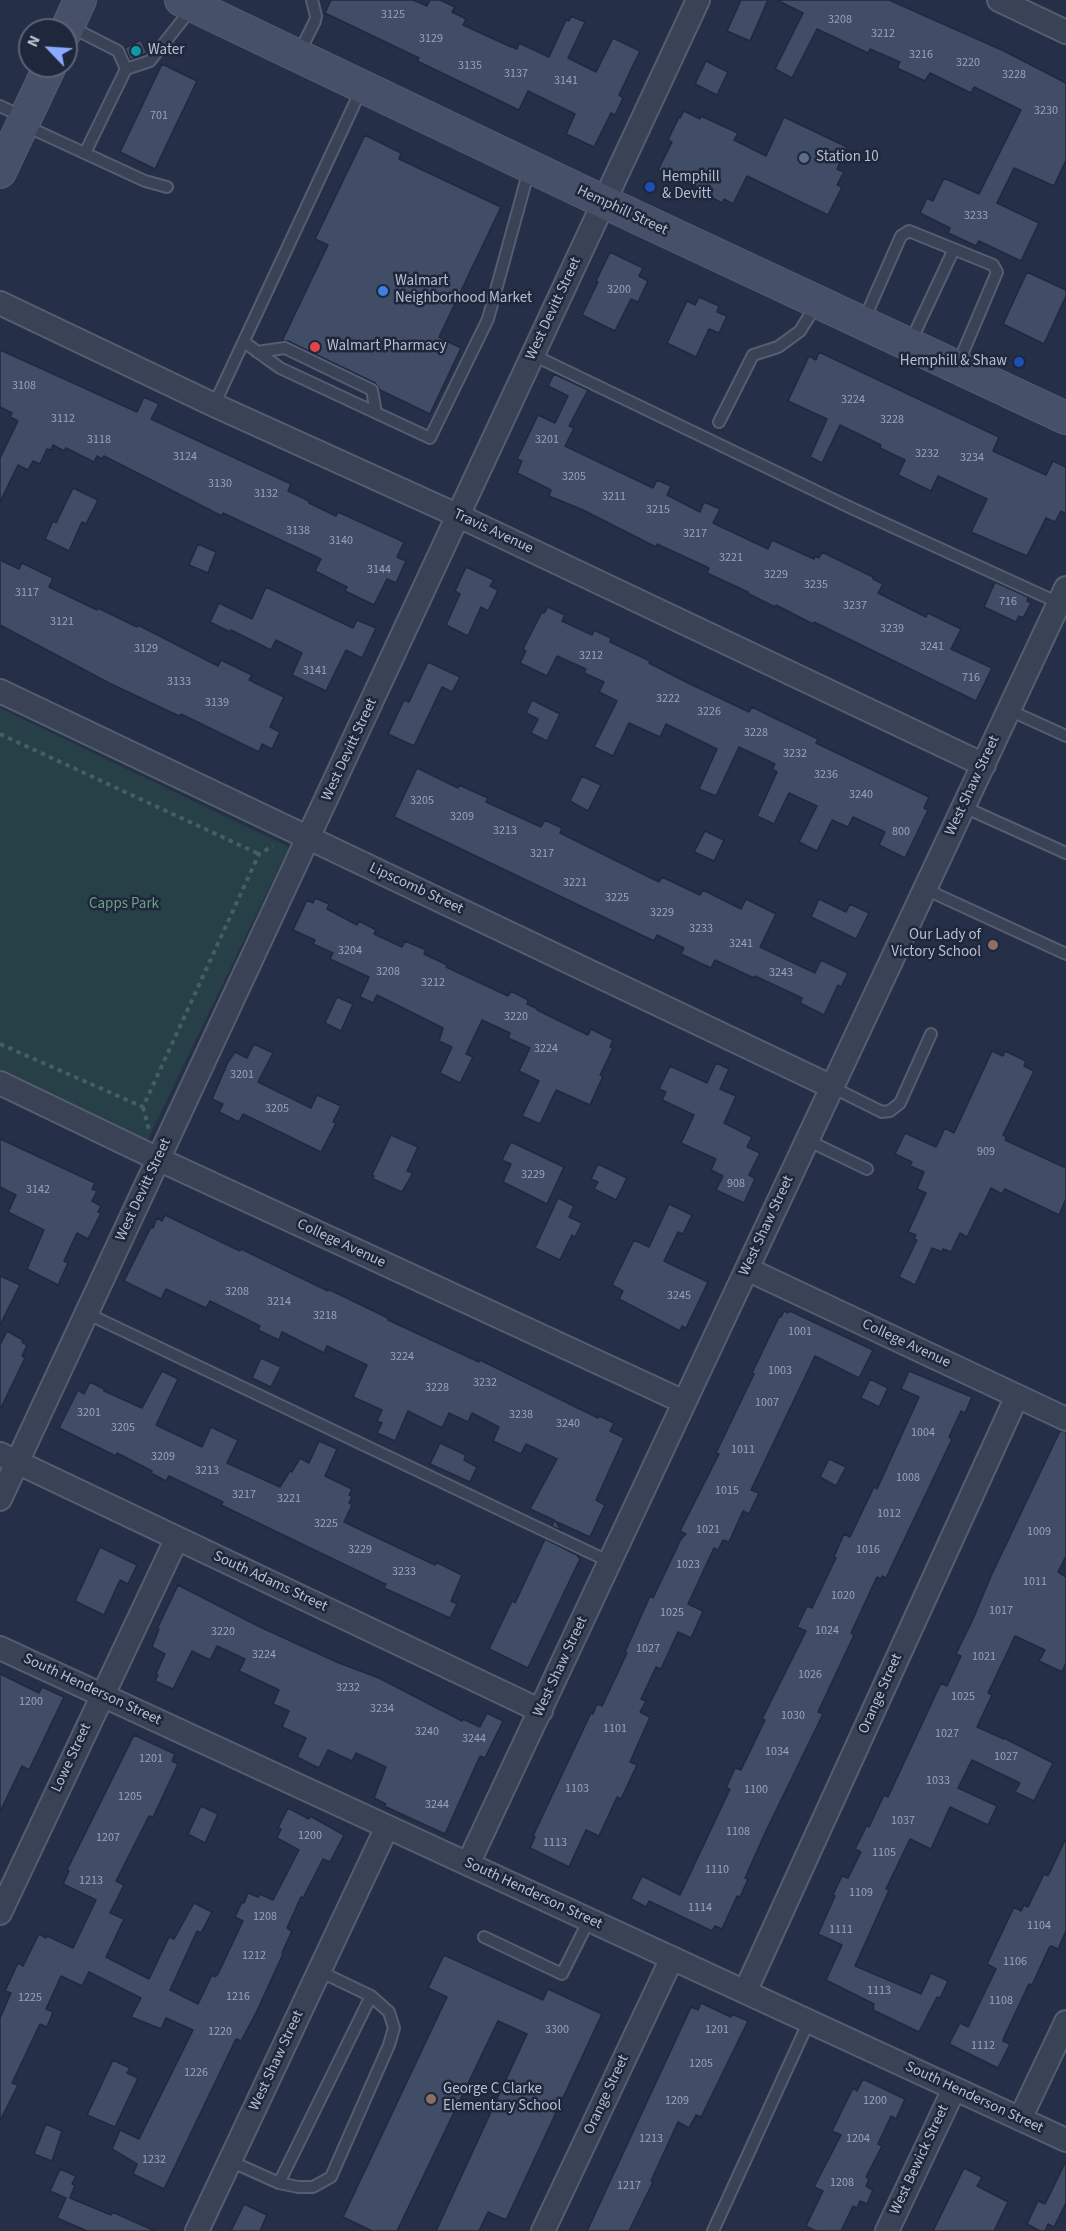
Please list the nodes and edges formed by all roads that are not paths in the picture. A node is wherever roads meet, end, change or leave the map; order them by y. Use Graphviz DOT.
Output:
graph roads {
  1 [pos="312,0"];
  2 [pos="698,0"];
  3 [pos="999,0"];
  4 [pos="187,3"];
  5 [pos="78,23"];
  6 [pos="1066,32"];
  7 [pos="298,56"];
  8 [pos="126,69"];
  9 [pos="42,78"];
  10 [pos="362,87"];
  11 [pos="16,116"];
  12 [pos="85,153"];
  13 [pos="530,167"];
  14 [pos="0,172"];
  15 [pos="167,187"];
  16 [pos="604,202"];
  17 [pos="954,249"];
  18 [pos="818,302"];
  19 [pos="0,303"];
  20 [pos="862,323"];
  21 [pos="244,342"];
  22 [pos="909,345"];
  23 [pos="257,352"];
  24 [pos="533,356"];
  25 [pos="957,367"];
  26 [pos="214,405"];
  27 [pos="376,413"];
  28 [pos="1066,418"];
  29 [pos="719,422"];
  30 [pos="459,516"];
  31 [pos="1063,596"];
  32 [pos="0,691"];
  33 [pos="1009,710"];
  34 [pos="1066,736"];
  35 [pos="984,765"];
  36 [pos="964,807"];
  37 [pos="308,838"];
  38 [pos="1066,853"];
  39 [pos="925,889"];
  40 [pos="1066,954"];
  41 [pos="931,1034"];
  42 [pos="0,1083"];
  43 [pos="832,1087"];
  44 [pos="807,1140"];
  45 [pos="158,1160"];
  46 [pos="867,1169"];
  47 [pos="747,1269"];
  48 [pos="86,1313"];
  49 [pos="1017,1396"];
  50 [pos="684,1402"];
  51 [pos="1066,1419"];
  52 [pos="9,1458"];
  53 [pos="0,1499"];
  54 [pos="177,1538"];
  55 [pos="610,1562"];
  56 [pos="0,1648"];
  57 [pos="102,1695"];
  58 [pos="541,1711"];
  59 [pos="387,1827"];
  60 [pos="468,1864"];
  61 [pos="0,1913"];
  62 [pos="589,1920"];
  63 [pos="484,1936"];
  64 [pos="672,1958"];
  65 [pos="319,1971"];
  66 [pos="745,1992"];
  67 [pos="371,1996"];
  68 [pos="809,2021"];
  69 [pos="1066,2022"];
  70 [pos="954,2088"];
  71 [pos="1020,2119"];
  72 [pos="1066,2140"];
  73 [pos="230,2161"];
  74 [pos="279,2183"];
  75 [pos="197,2231"];
  76 [pos="543,2231"];
  77 [pos="713,2231"];
  78 [pos="887,2231"];
  1 -- 7 [label="lane"];
  2 -- 16 [label="street, West Devitt Street"];
  3 -- 6 [label="street"];
  4 -- 7 [label="main road, Hemphill Street"];
  4 -- 8 [label="lane"];
  5 -- 8 [label="lane"];
  7 -- 10 [label="main road, Hemphill Street"];
  8 -- 12 [label="lane"];
  9 -- 11 [label="main road"];
  10 -- 13 [label="main road, Hemphill Street"];
  10 -- 21 [label="lane"];
  11 -- 12 [label="lane"];
  11 -- 14 [label="main road"];
  12 -- 15 [label="lane"];
  13 -- 16 [label="main road, Hemphill Street"];
  13 -- 27 [label="lane"];
  16 -- 18 [label="main road, Hemphill Street"];
  16 -- 24 [label="street, West Devitt Street"];
  17 -- 20 [label="lane"];
  17 -- 22 [label="lane"];
  17 -- 25 [label="lane"];
  18 -- 20 [label="main road, Hemphill Street"];
  18 -- 29 [label="lane"];
  19 -- 26 [label="street, Travis Avenue"];
  20 -- 22 [label="main road, Hemphill Street"];
  21 -- 23 [label="lane"];
  21 -- 26 [label="lane"];
  22 -- 25 [label="main road, Hemphill Street"];
  23 -- 27 [label="lane"];
  23 -- 27 [label="lane"];
  24 -- 30 [label="street, West Devitt Street"];
  24 -- 31 [label="lane"];
  25 -- 28 [label="main road, Hemphill Street"];
  26 -- 30 [label="street, Travis Avenue"];
  30 -- 35 [label="street, Travis Avenue"];
  30 -- 37 [label="street, West Devitt Street"];
  31 -- 33 [label="street, West Shaw Street"];
  32 -- 37 [label="street, Lipscomb Street"];
  33 -- 34 [label="lane"];
  33 -- 35 [label="street, West Shaw Street"];
  35 -- 36 [label="street, West Shaw Street"];
  36 -- 38 [label="lane"];
  36 -- 39 [label="street, West Shaw Street"];
  37 -- 43 [label="street, Lipscomb Street"];
  37 -- 45 [label="street, West Devitt Street"];
  39 -- 40 [label="lane"];
  39 -- 43 [label="street, West Shaw Street"];
  41 -- 43 [label="lane"];
  42 -- 45 [label="street, College Avenue"];
  43 -- 44 [label="street, West Shaw Street"];
  44 -- 46 [label="lane"];
  44 -- 47 [label="street, West Shaw Street"];
  45 -- 48 [label="street, West Devitt Street"];
  45 -- 50 [label="street, College Avenue"];
  47 -- 49 [label="street, College Avenue"];
  47 -- 50 [label="street, West Shaw Street"];
  48 -- 52 [label="street, West Devitt Street"];
  48 -- 55 [label="lane"];
  49 -- 51 [label="street, College Avenue"];
  49 -- 66 [label="street, Orange Street"];
  50 -- 55 [label="street, West Shaw Street"];
  52 -- 53 [label="street, West Devitt Street"];
  52 -- 54 [label="street, South Adams Street"];
  54 -- 57 [label="street, Lowe Street"];
  54 -- 58 [label="street, South Adams Street"];
  55 -- 58 [label="street, West Shaw Street"];
  56 -- 57 [label="street, South Henderson Street"];
  57 -- 59 [label="street, South Henderson Street"];
  57 -- 61 [label="street, Lowe Street"];
  58 -- 60 [label="street, West Shaw Street"];
  59 -- 60 [label="street, South Henderson Street"];
  59 -- 65 [label="street, West Shaw Street"];
  60 -- 62 [label="street, South Henderson Street"];
  62 -- 63 [label="lane"];
  62 -- 64 [label="street, South Henderson Street"];
  64 -- 66 [label="street, South Henderson Street"];
  64 -- 76 [label="street, Orange Street"];
  65 -- 67 [label="lane"];
  65 -- 73 [label="street, West Shaw Street"];
  66 -- 68 [label="street, South Henderson Street"];
  67 -- 74 [label="lane"];
  67 -- 74 [label="lane"];
  68 -- 70 [label="street, South Henderson Street"];
  68 -- 77 [label="lane"];
  69 -- 71 [label="street"];
  70 -- 71 [label="street, South Henderson Street"];
  70 -- 78 [label="street, West Bewick Street"];
  71 -- 72 [label="street, South Henderson Street"];
  73 -- 74 [label="lane"];
  73 -- 75 [label="street, West Shaw Street"];
}
